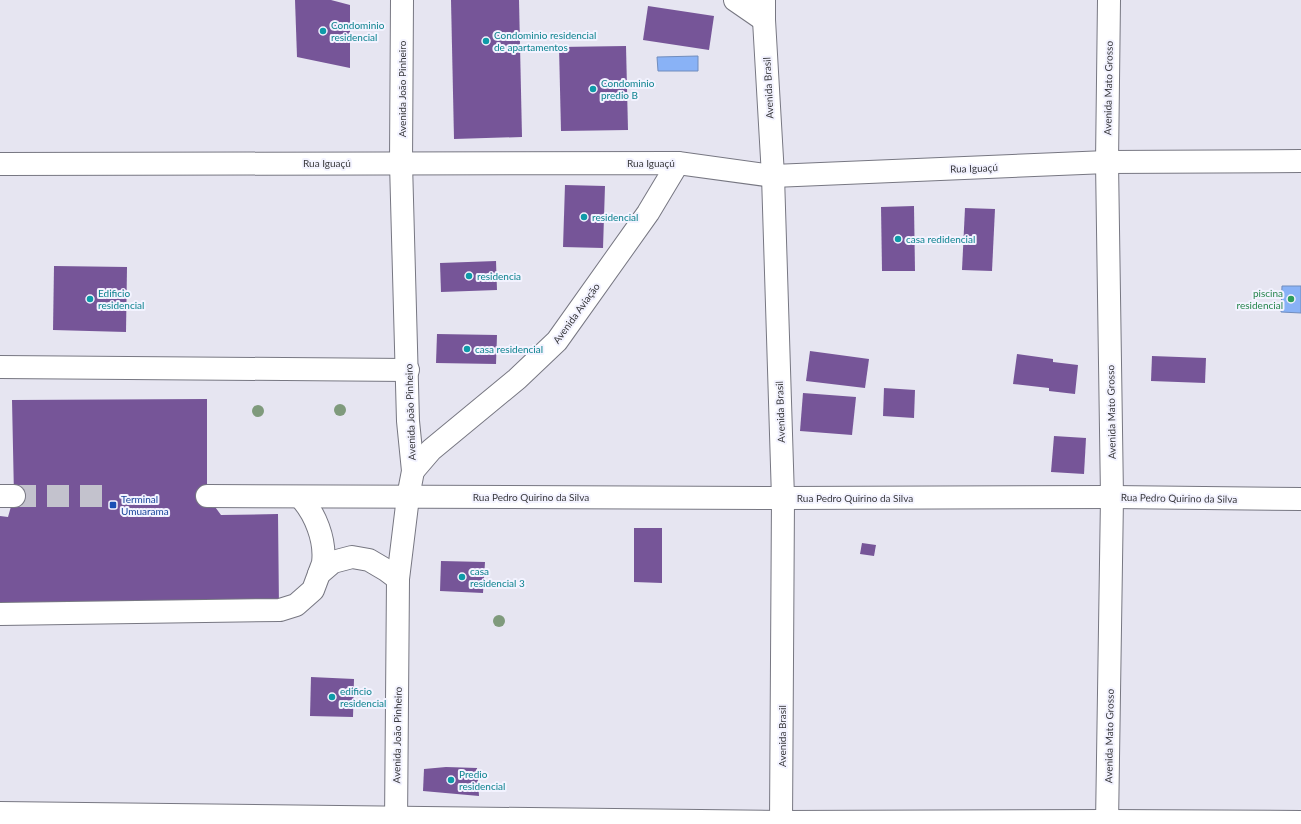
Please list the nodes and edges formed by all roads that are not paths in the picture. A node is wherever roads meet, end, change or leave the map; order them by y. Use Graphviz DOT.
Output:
graph roads {
  1 [pos="402,0"];
  2 [pos="735,0"];
  3 [pos="1109,0"];
  4 [pos="764,10"];
  5 [pos="1301,161"];
  6 [pos="1107,162"];
  7 [pos="401,163"];
  8 [pos="678,163"];
  9 [pos="0,164"];
  10 [pos="773,176"];
  11 [pos="0,367"];
  12 [pos="408,370"];
  13 [pos="413,471"];
  14 [pos="207,496"];
  15 [pos="300,497"];
  16 [pos="408,497"];
  17 [pos="1112,497"];
  18 [pos="783,498"];
  19 [pos="1301,499"];
  20 [pos="319,574"];
  21 [pos="398,579"];
  22 [pos="0,614"];
  23 [pos="0,813"];
  24 [pos="396,821"];
  25 [pos="1107,822"];
  26 [pos="1301,822"];
  27 [pos="781,823"];
  1 -- 7 [label="street, Avenida João Pinheiro"];
  2 -- 4 [label="street"];
  3 -- 6 [label="street, Avenida Mato Grosso"];
  4 -- 10 [label="street, Avenida Brasil"];
  5 -- 6 [label="street, Rua Iguaçú"];
  6 -- 10 [label="street, Rua Iguaçú"];
  6 -- 17 [label="street, Avenida Mato Grosso"];
  7 -- 8 [label="street, Rua Iguaçú"];
  7 -- 9 [label="street, Rua Iguaçú"];
  7 -- 12 [label="street, Avenida João Pinheiro"];
  8 -- 10 [label="street, Rua Iguaçú"];
  8 -- 13 [label="street, Avenida Aviação"];
  10 -- 18 [label="street, Avenida Brasil"];
  11 -- 12 [label="street"];
  12 -- 13 [label="street, Avenida João Pinheiro"];
  13 -- 16 [label="street, Avenida João Pinheiro"];
  14 -- 15 [label="street, Rua Pedro Quirino da Silva"];
  15 -- 16 [label="street, Rua Pedro Quirino da Silva"];
  15 -- 20 [label="street"];
  16 -- 18 [label="street, Rua Pedro Quirino da Silva"];
  16 -- 21 [label="street, Avenida João Pinheiro"];
  17 -- 18 [label="street, Rua Pedro Quirino da Silva"];
  17 -- 19 [label="street, Rua Pedro Quirino da Silva"];
  17 -- 25 [label="street, Avenida Mato Grosso"];
  18 -- 27 [label="street, Avenida Brasil"];
  20 -- 21 [label="street"];
  20 -- 22 [label="street"];
  21 -- 24 [label="street, Avenida João Pinheiro"];
  23 -- 24 [label="street"];
  24 -- 27 [label="street"];
  25 -- 26 [label="street"];
  25 -- 27 [label="street"];
}
